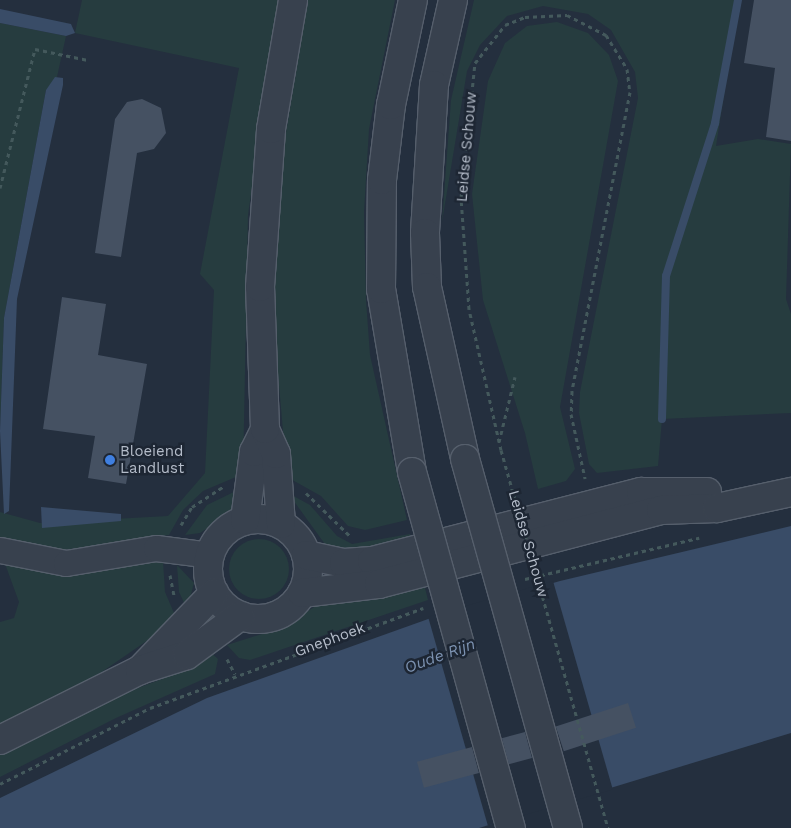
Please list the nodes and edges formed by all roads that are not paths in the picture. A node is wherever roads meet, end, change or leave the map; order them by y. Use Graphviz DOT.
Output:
graph roads {
  1 [pos="293,0"];
  2 [pos="413,0"];
  3 [pos="453,0"];
  4 [pos="265,429"];
  5 [pos="791,492"];
  6 [pos="748,500"];
  7 [pos="244,520"];
  8 [pos="281,524"];
  9 [pos="0,550"];
  10 [pos="210,555"];
  11 [pos="306,555"];
  12 [pos="214,593"];
  13 [pos="302,593"];
  14 [pos="240,616"];
  15 [pos="140,670"];
  16 [pos="0,740"];
  17 [pos="511,828"];
  18 [pos="568,828"];
  1 -- 4 [label="street"];
  2 -- 17 [label="street, bridge"];
  3 -- 18 [label="street, bridge"];
  4 -- 7 [label="street"];
  4 -- 8 [label="street"];
  5 -- 6 [label="street"];
  6 -- 11 [label="street"];
  6 -- 13 [label="street"];
  7 -- 8 [label="street"];
  7 -- 10 [label="street"];
  8 -- 11 [label="street"];
  9 -- 10 [label="street"];
  10 -- 12 [label="street"];
  11 -- 13 [label="street"];
  12 -- 14 [label="street"];
  12 -- 15 [label="street"];
  13 -- 14 [label="street"];
  14 -- 15 [label="street"];
  15 -- 16 [label="street"];
}
